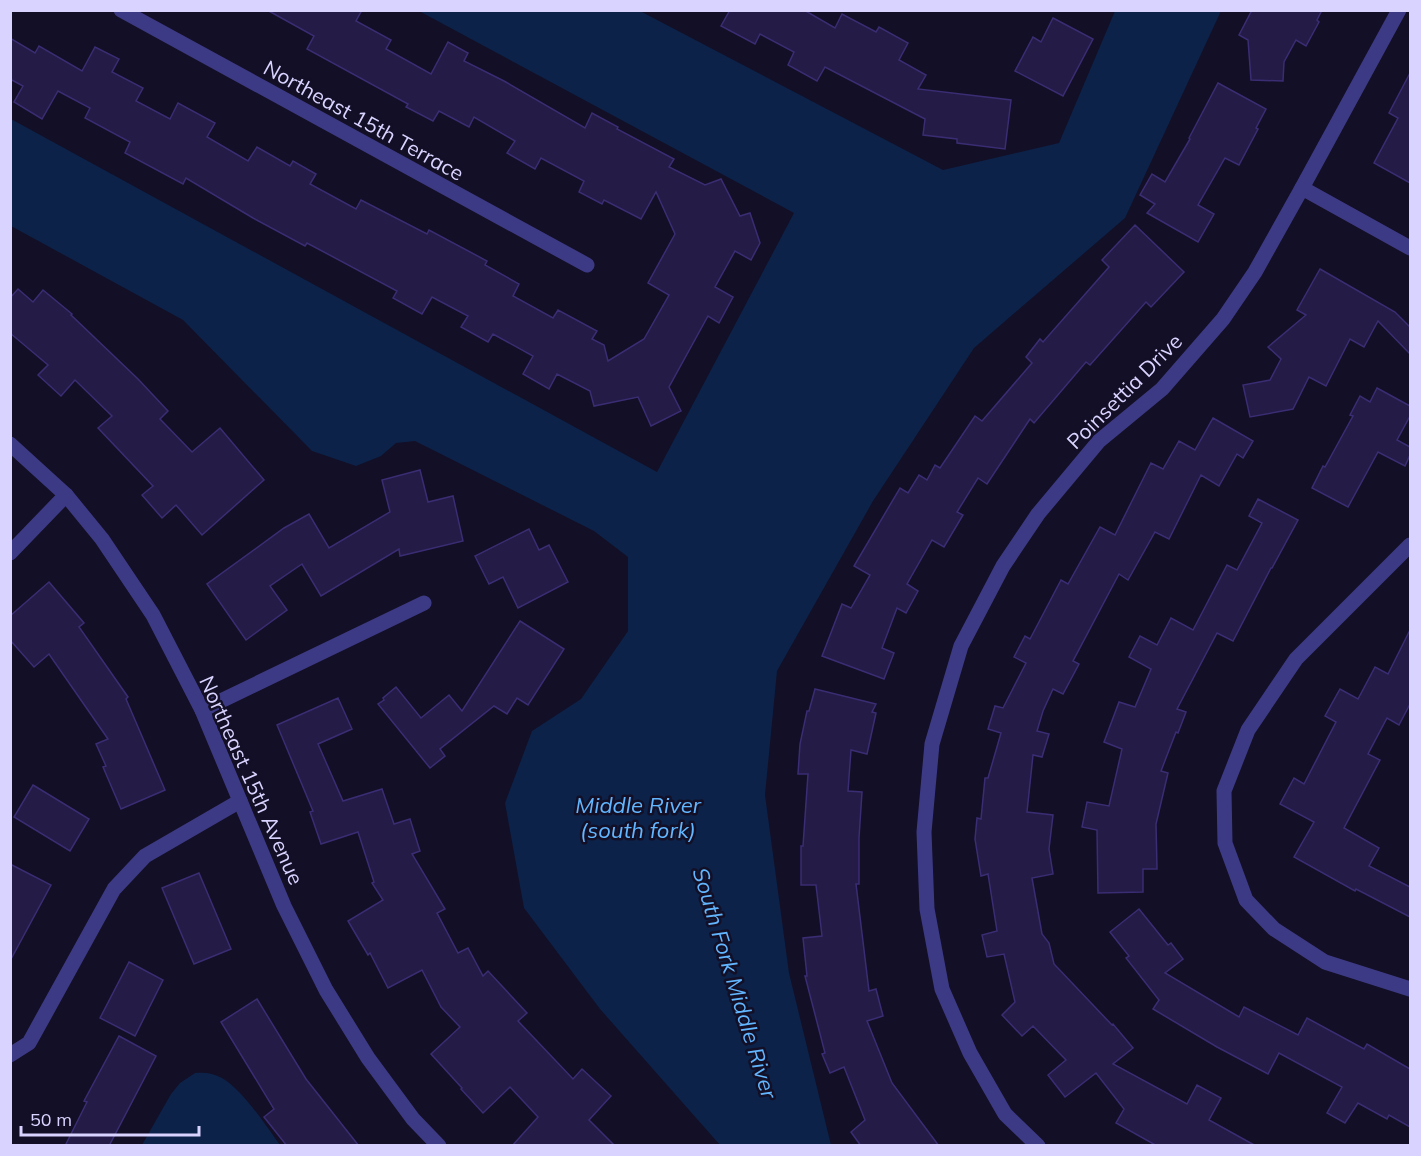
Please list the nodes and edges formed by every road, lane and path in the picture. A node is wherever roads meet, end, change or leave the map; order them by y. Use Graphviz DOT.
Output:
graph roads {
  1 [pos="121,10"];
  2 [pos="1399,10"];
  3 [pos="1302,188"];
  4 [pos="1410,248"];
  5 [pos="587,265"];
  6 [pos="10,444"];
  7 [pos="66,495"];
  8 [pos="1410,545"];
  9 [pos="10,554"];
  10 [pos="424,603"];
  11 [pos="202,710"];
  12 [pos="240,801"];
  13 [pos="1410,989"];
  14 [pos="10,1055"];
  15 [pos="439,1146"];
  16 [pos="1038,1146"];
  1 -- 5 [label="street, Northeast 15th Terrace"];
  2 -- 3 [label="street, Poinsettia Drive"];
  3 -- 4 [label="street"];
  3 -- 16 [label="street, Poinsettia Drive"];
  6 -- 7 [label="street, Northeast 15th Avenue"];
  7 -- 9 [label="street"];
  7 -- 11 [label="street, Northeast 15th Avenue"];
  8 -- 13 [label="street"];
  10 -- 11 [label="street"];
  11 -- 12 [label="street, Northeast 15th Avenue"];
  12 -- 14 [label="street"];
  12 -- 15 [label="street, Northeast 15th Avenue"];
}
